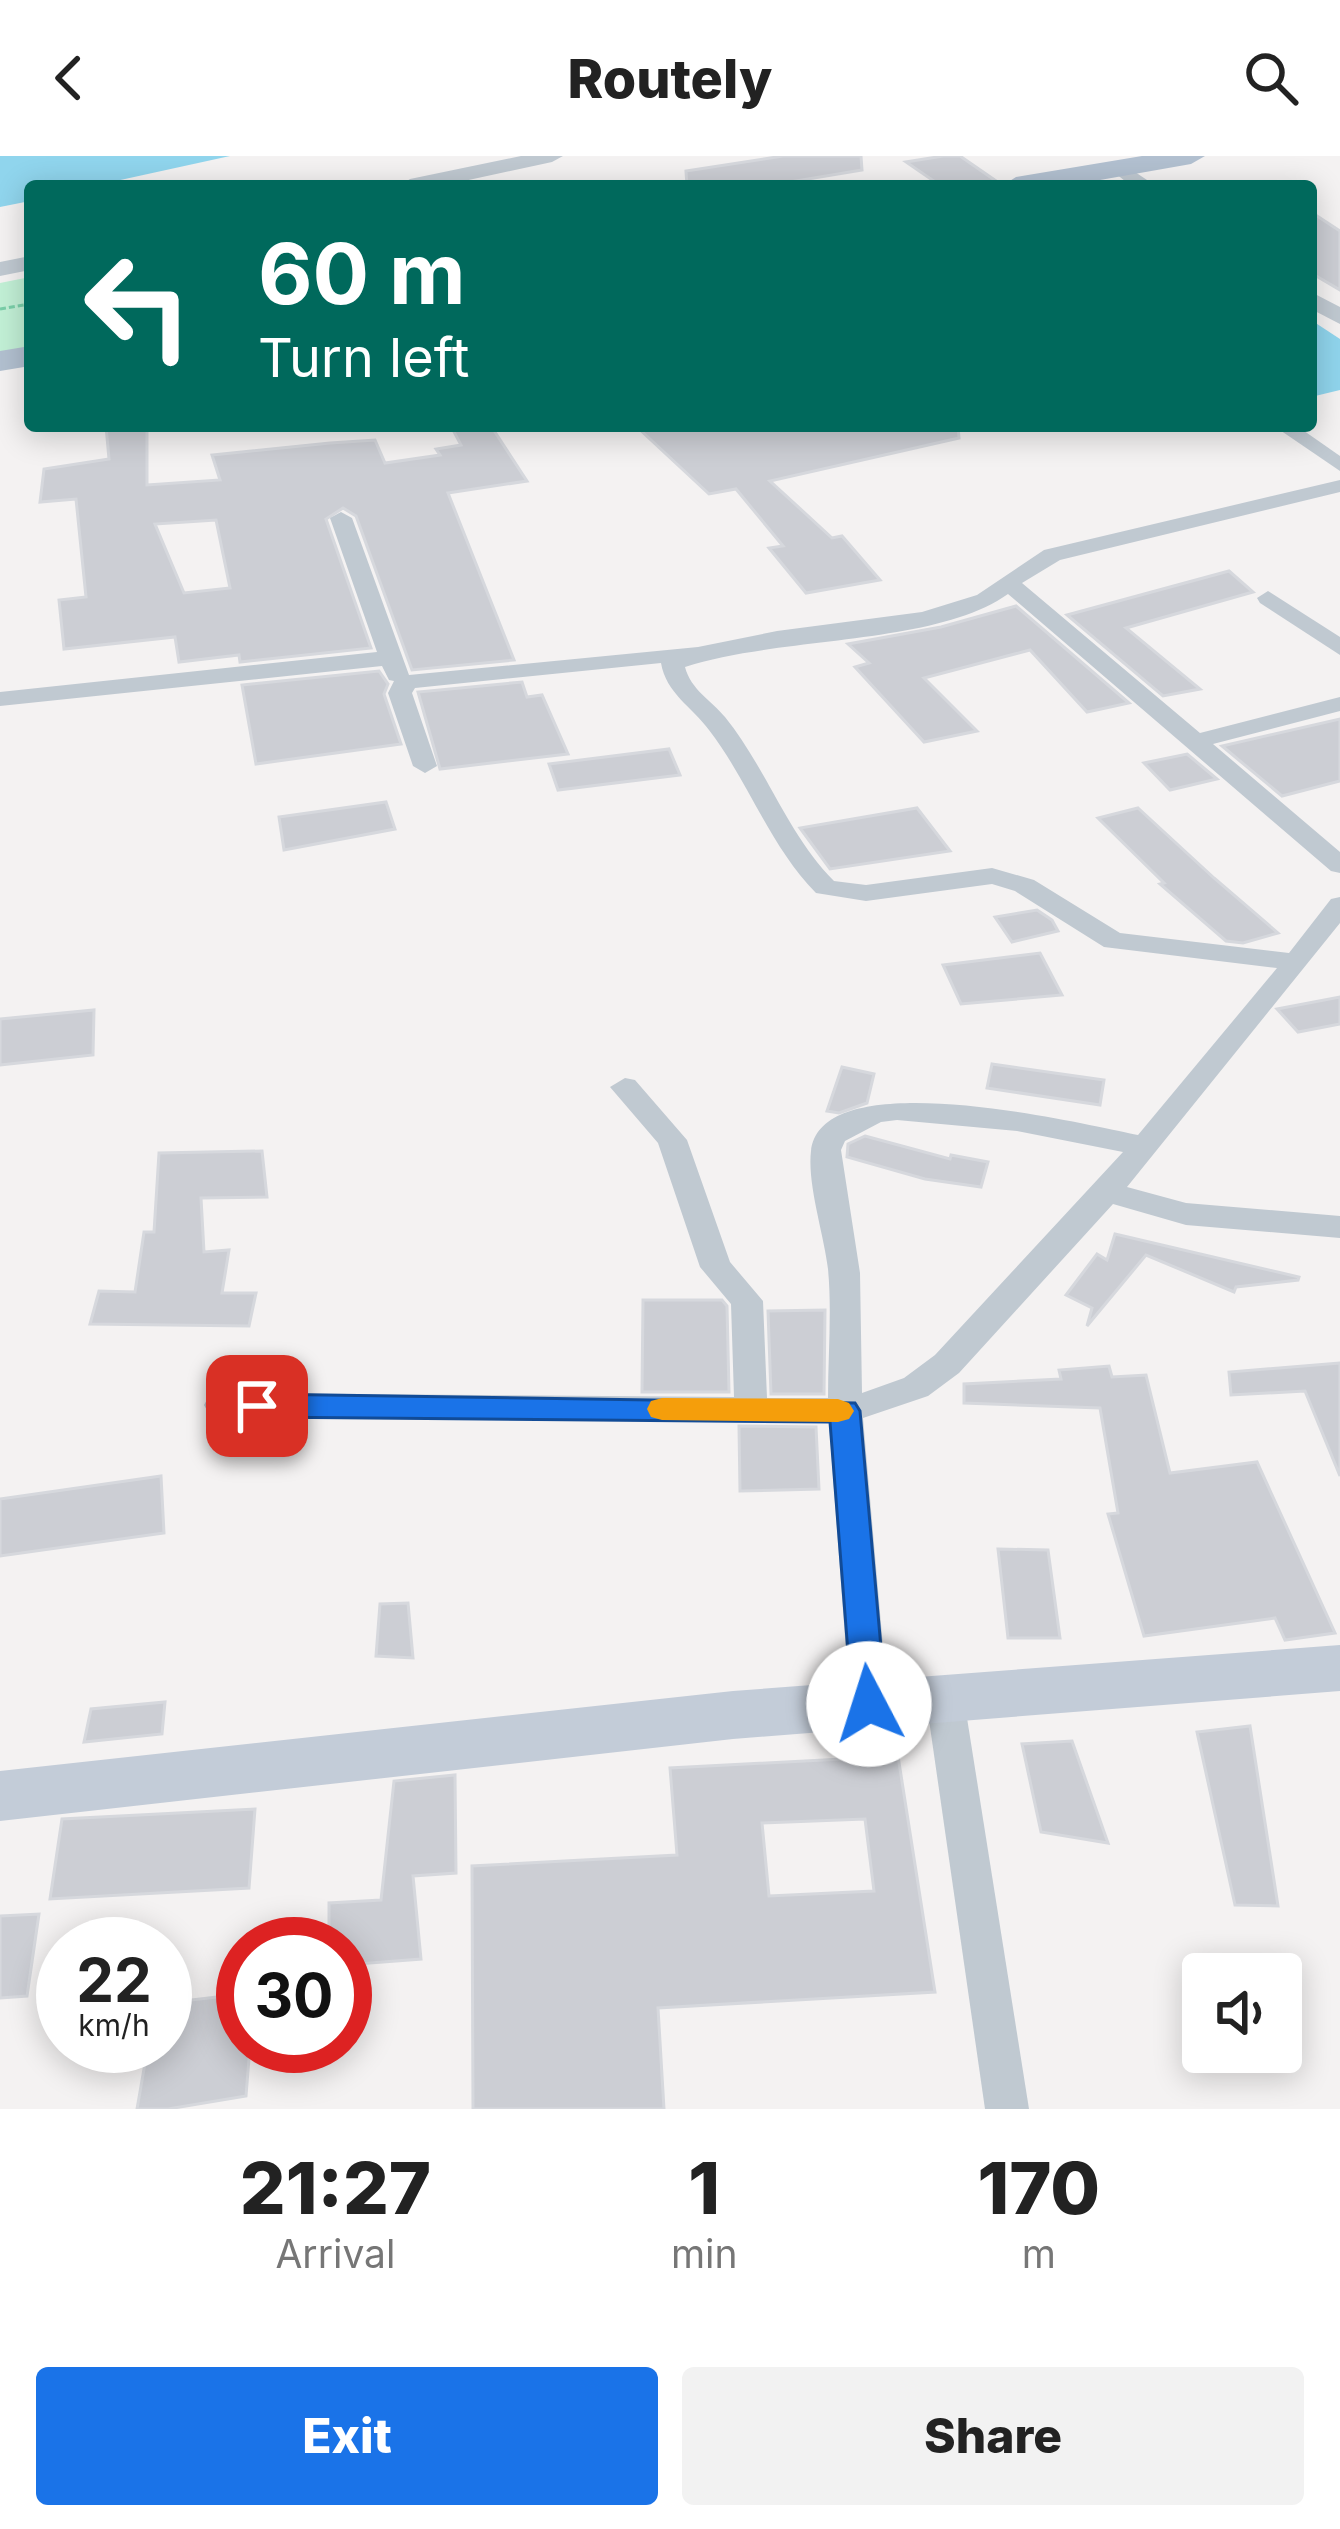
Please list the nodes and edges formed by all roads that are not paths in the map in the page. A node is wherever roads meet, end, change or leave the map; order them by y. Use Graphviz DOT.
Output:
graph roads {
  1 [pos="552,156"];
  2 [pos="1191,156"];
  3 [pos="1109,162"];
  4 [pos="438,180"];
  5 [pos="1039,180"];
  6 [pos="1136,180"];
  7 [pos="1293,432"];
  8 [pos="1340,465"];
  9 [pos="1340,486"];
  10 [pos="341,518"];
  11 [pos="1010,584"];
  12 [pos="1268,598"];
  13 [pos="1340,648"];
  14 [pos="700,652"];
  15 [pos="391,658"];
  16 [pos="402,686"];
  17 [pos="0,699"];
  18 [pos="1340,704"];
  19 [pos="1193,742"];
  20 [pos="424,766"];
  21 [pos="1340,865"];
  22 [pos="1340,905"];
  23 [pos="1283,981"];
  24 [pos="625,1087"];
  25 [pos="1141,1146"];
  26 [pos="1108,1192"];
  27 [pos="1340,1227"];
  28 [pos="220,1405"];
  29 [pos="751,1409"];
  30 [pos="844,1411"];
  31 [pos="1340,1668"];
  32 [pos="946,1699"];
  33 [pos="869,1704"];
  34 [pos="0,1796"];
  35 [pos="1007,2109"];
  1 -- 4 [label="street"];
  2 -- 3 [label="main road"];
  3 -- 5 [label="main road"];
  3 -- 6 [label="street"];
  7 -- 8 [label="street"];
  9 -- 11 [label="street"];
  10 -- 15 [label="street"];
  11 -- 14 [label="street"];
  11 -- 19 [label="street"];
  12 -- 13 [label="street"];
  14 -- 16 [label="street"];
  14 -- 23 [label="street"];
  15 -- 16 [label="street"];
  15 -- 17 [label="street"];
  16 -- 20 [label="street"];
  18 -- 19 [label="street"];
  19 -- 21 [label="street"];
  22 -- 23 [label="street"];
  23 -- 25 [label="street"];
  24 -- 29 [label="street"];
  25 -- 26 [label="street"];
  25 -- 30 [label="street"];
  26 -- 27 [label="street"];
  26 -- 30 [label="street"];
  28 -- 29 [label="street"];
  29 -- 30 [label="street"];
  30 -- 33 [label="street"];
  31 -- 32 [label="main road"];
  32 -- 33 [label="main road"];
  32 -- 35 [label="street"];
  33 -- 34 [label="main road"];
}
